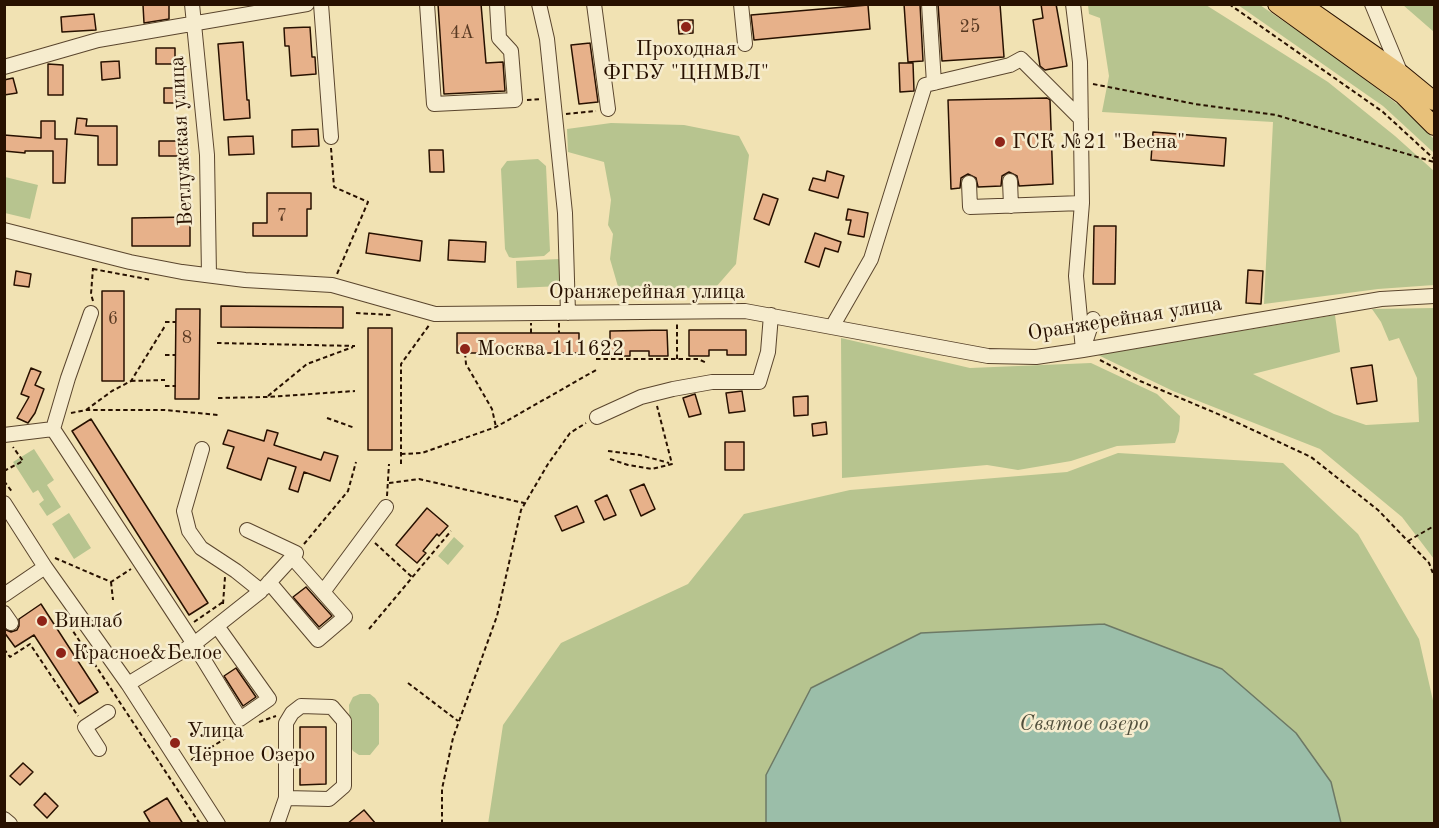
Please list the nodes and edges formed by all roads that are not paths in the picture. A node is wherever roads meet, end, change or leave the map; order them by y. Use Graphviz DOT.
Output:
graph roads {
  1 [pos="192,4"];
  2 [pos="307,4"];
  3 [pos="321,4"];
  4 [pos="427,4"];
  5 [pos="497,4"];
  6 [pos="539,4"];
  7 [pos="594,4"];
  8 [pos="741,4"];
  9 [pos="929,4"];
  10 [pos="1072,4"];
  11 [pos="1277,4"];
  12 [pos="1301,4"];
  13 [pos="1372,4"];
  14 [pos="195,24"];
  15 [pos="745,44"];
  16 [pos="4,67"];
  17 [pos="1401,74"];
  18 [pos="934,83"];
  19 [pos="1434,101"];
  20 [pos="608,109"];
  21 [pos="1081,119"];
  22 [pos="1434,126"];
  23 [pos="331,137"];
  24 [pos="1010,181"];
  25 [pos="969,183"];
  26 [pos="1082,203"];
  27 [pos="1011,206"];
  28 [pos="4,230"];
  29 [pos="209,275"];
  30 [pos="1434,296"];
  31 [pos="91,313"];
  32 [pos="568,313"];
  33 [pos="771,315"];
  34 [pos="1093,319"];
  35 [pos="832,327"];
  36 [pos="1089,354"];
  37 [pos="597,417"];
  38 [pos="54,422"];
  39 [pos="5,435"];
  40 [pos="202,449"];
  41 [pos="4,503"];
  42 [pos="386,507"];
  43 [pos="247,530"];
  44 [pos="294,555"];
  45 [pos="50,562"];
  46 [pos="265,587"];
  47 [pos="323,592"];
  48 [pos="4,595"];
  49 [pos="220,624"];
  50 [pos="194,644"];
  51 [pos="128,684"];
  52 [pos="108,712"];
  53 [pos="99,749"];
  54 [pos="286,798"];
  55 [pos="4,819"];
  56 [pos="10,824"];
  57 [pos="218,824"];
  58 [pos="277,824"];
  1 -- 14 [label="street, Ветлужская улица"];
  2 -- 14 [label="street"];
  3 -- 23 [label="street"];
  4 -- 5 [label="street"];
  6 -- 32 [label="street"];
  7 -- 20 [label="street"];
  8 -- 15 [label="street"];
  9 -- 18 [label="street"];
  10 -- 21 [label="street"];
  11 -- 22 [label="main road"];
  12 -- 17 [label="main road"];
  13 -- 17 [label="street"];
  14 -- 16 [label="street"];
  14 -- 29 [label="street, Ветлужская улица"];
  17 -- 19 [label="main road"];
  18 -- 21 [label="street"];
  18 -- 35 [label="street"];
  21 -- 26 [label="street"];
  24 -- 27 [label="street"];
  25 -- 27 [label="street"];
  26 -- 27 [label="street"];
  26 -- 36 [label="street"];
  28 -- 29 [label="street, Оранжерейная улица"];
  29 -- 32 [label="street, Оранжерейная улица"];
  30 -- 36 [label="street, Оранжерейная улица"];
  31 -- 38 [label="street"];
  32 -- 33 [label="street, Оранжерейная улица"];
  33 -- 35 [label="street, Оранжерейная улица"];
  33 -- 37 [label="street"];
  34 -- 36 [label="street"];
  35 -- 36 [label="street, Оранжерейная улица"];
  38 -- 39 [label="street"];
  38 -- 50 [label="street"];
  40 -- 46 [label="street"];
  41 -- 45 [label="street"];
  42 -- 47 [label="street"];
  43 -- 44 [label="street"];
  44 -- 46 [label="street"];
  44 -- 47 [label="street"];
  45 -- 48 [label="street"];
  45 -- 51 [label="street"];
  46 -- 47 [label="street"];
  46 -- 49 [label="street"];
  49 -- 50 [label="street"];
  49 -- 50 [label="street"];
  50 -- 51 [label="street"];
  51 -- 57 [label="street"];
  52 -- 53 [label="street"];
  54 -- 54 [label="street"];
  54 -- 58 [label="street"];
  55 -- 56 [label="street"];
}
